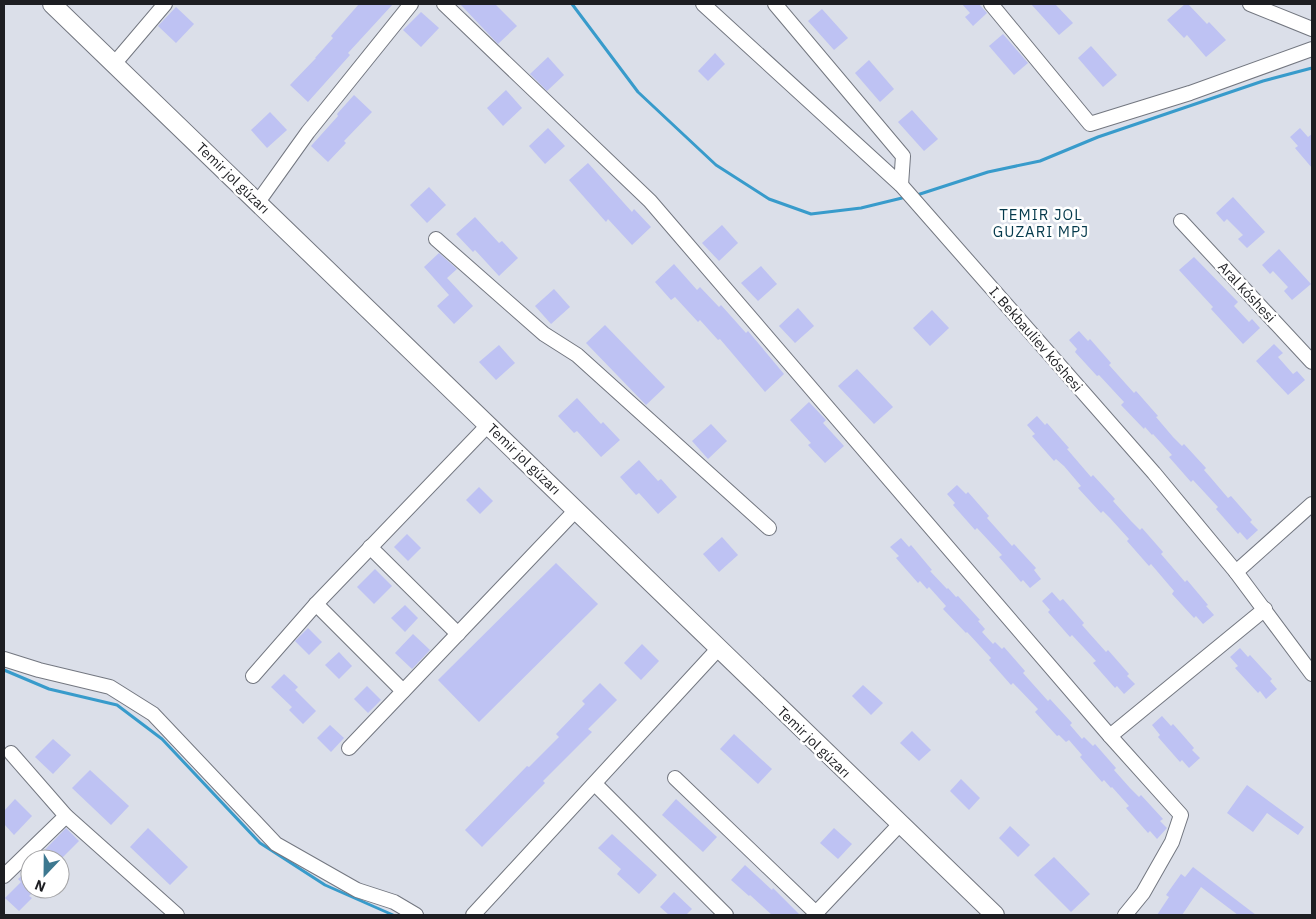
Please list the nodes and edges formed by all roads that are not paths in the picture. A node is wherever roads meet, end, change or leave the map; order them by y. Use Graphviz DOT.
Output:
graph roads {
  1 [pos="52,4"];
  2 [pos="165,4"];
  3 [pos="411,4"];
  4 [pos="444,4"];
  5 [pos="704,4"];
  6 [pos="775,4"];
  7 [pos="991,4"];
  8 [pos="1250,4"];
  9 [pos="1312,29"];
  10 [pos="1312,50"];
  11 [pos="114,64"];
  12 [pos="901,186"];
  13 [pos="258,202"];
  14 [pos="1181,221"];
  15 [pos="436,239"];
  16 [pos="1312,362"];
  17 [pos="488,425"];
  18 [pos="1312,504"];
  19 [pos="576,510"];
  20 [pos="769,528"];
  21 [pos="370,548"];
  22 [pos="1236,572"];
  23 [pos="316,604"];
  24 [pos="1265,609"];
  25 [pos="458,634"];
  26 [pos="718,649"];
  27 [pos="4,659"];
  28 [pos="1312,674"];
  29 [pos="253,676"];
  30 [pos="403,692"];
  31 [pos="1110,736"];
  32 [pos="349,748"];
  33 [pos="11,753"];
  34 [pos="675,778"];
  35 [pos="594,784"];
  36 [pos="66,816"];
  37 [pos="900,824"];
  38 [pos="4,876"];
  39 [pos="178,915"];
  40 [pos="416,915"];
  41 [pos="472,915"];
  42 [pos="726,915"];
  43 [pos="995,915"];
  44 [pos="1125,915"];
  1 -- 11 [label="street, Temir jol gúzarı"];
  2 -- 11 [label="street"];
  3 -- 13 [label="street"];
  4 -- 31 [label="street"];
  5 -- 12 [label="street, I. Bekbauliev kóshesi"];
  6 -- 12 [label="street"];
  7 -- 10 [label="street"];
  8 -- 9 [label="street"];
  11 -- 13 [label="street, Temir jol gúzarı"];
  12 -- 22 [label="street, I. Bekbauliev kóshesi"];
  13 -- 17 [label="street, Temir jol gúzarı"];
  14 -- 16 [label="street, Aral kóshesi"];
  15 -- 20 [label="street"];
  17 -- 19 [label="street, Temir jol gúzarı"];
  17 -- 21 [label="street"];
  18 -- 22 [label="street"];
  19 -- 25 [label="street"];
  19 -- 26 [label="street, Temir jol gúzarı"];
  21 -- 23 [label="street"];
  21 -- 25 [label="street"];
  22 -- 24 [label="street, I. Bekbauliev kóshesi"];
  23 -- 29 [label="street"];
  23 -- 30 [label="street"];
  24 -- 28 [label="street, I. Bekbauliev kóshesi"];
  24 -- 31 [label="street"];
  25 -- 30 [label="street"];
  26 -- 35 [label="street"];
  26 -- 37 [label="street, Temir jol gúzarı"];
  27 -- 40 [label="street"];
  30 -- 32 [label="street"];
  31 -- 44 [label="street"];
  33 -- 36 [label="street"];
  34 -- 37 [label="street"];
  35 -- 41 [label="street"];
  35 -- 42 [label="street"];
  36 -- 38 [label="street"];
  36 -- 39 [label="street"];
  37 -- 43 [label="street, Temir jol gúzarı"];
}
